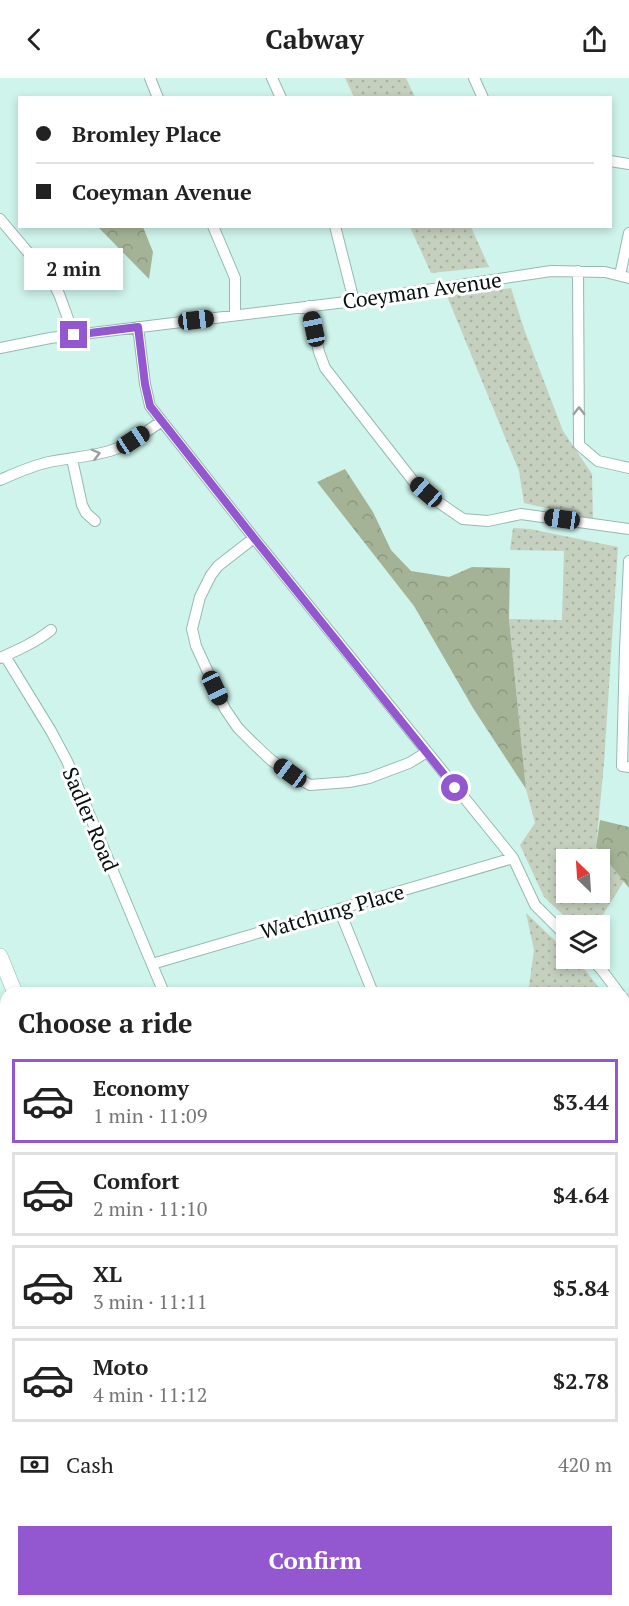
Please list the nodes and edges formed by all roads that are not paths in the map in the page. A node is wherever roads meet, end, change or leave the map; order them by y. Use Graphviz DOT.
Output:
graph roads {
  1 [pos="150,78"];
  2 [pos="272,78"];
  3 [pos="474,78"];
  4 [pos="157,96"];
  5 [pos="280,96"];
  6 [pos="482,96"];
  7 [pos="612,161"];
  8 [pos="629,164"];
  9 [pos="0,219"];
  10 [pos="214,228"];
  11 [pos="336,228"];
  12 [pos="629,233"];
  13 [pos="579,271"];
  14 [pos="624,277"];
  15 [pos="354,301"];
  16 [pos="309,306"];
  17 [pos="236,315"];
  18 [pos="138,327"];
  19 [pos="74,335"];
  20 [pos="0,348"];
  21 [pos="162,421"];
  22 [pos="72,459"];
  23 [pos="629,468"];
  24 [pos="0,480"];
  25 [pos="95,521"];
  26 [pos="629,529"];
  27 [pos="254,538"];
  28 [pos="629,561"];
  29 [pos="51,630"];
  30 [pos="627,649"];
  31 [pos="2,657"];
  32 [pos="427,752"];
  33 [pos="626,766"];
  34 [pos="513,858"];
  35 [pos="339,909"];
  36 [pos="556,926"];
  37 [pos="0,956"];
  38 [pos="152,964"];
  39 [pos="601,969"];
  40 [pos="13,987"];
  41 [pos="162,987"];
  42 [pos="371,987"];
  43 [pos="614,987"];
  1 -- 4 [label="street"];
  2 -- 5 [label="street"];
  3 -- 6 [label="street"];
  7 -- 8 [label="street"];
  9 -- 19 [label="street"];
  10 -- 17 [label="street"];
  11 -- 15 [label="street"];
  12 -- 14 [label="street"];
  13 -- 14 [label="street, Coeyman Avenue"];
  13 -- 15 [label="street, Coeyman Avenue"];
  23 -- 13 [label="street, one-way"];
  15 -- 16 [label="street, Coeyman Avenue"];
  16 -- 17 [label="street, Coeyman Avenue"];
  16 -- 26 [label="street"];
  17 -- 18 [label="street, Coeyman Avenue"];
  18 -- 19 [label="street, Coeyman Avenue"];
  18 -- 21 [label="street"];
  19 -- 20 [label="street, Coeyman Avenue"];
  22 -- 21 [label="street, one-way"];
  21 -- 27 [label="street"];
  22 -- 24 [label="street"];
  22 -- 25 [label="street"];
  27 -- 32 [label="street"];
  27 -- 32 [label="street"];
  28 -- 30 [label="street"];
  29 -- 31 [label="street"];
  30 -- 33 [label="street"];
  31 -- 38 [label="street, Sadler Road"];
  32 -- 34 [label="street"];
  34 -- 35 [label="street, Watchung Place"];
  34 -- 36 [label="street"];
  35 -- 38 [label="street, Watchung Place"];
  35 -- 42 [label="street"];
  37 -- 40 [label="main road"];
  38 -- 41 [label="street, Sadler Road"];
  39 -- 43 [label="street"];
}
